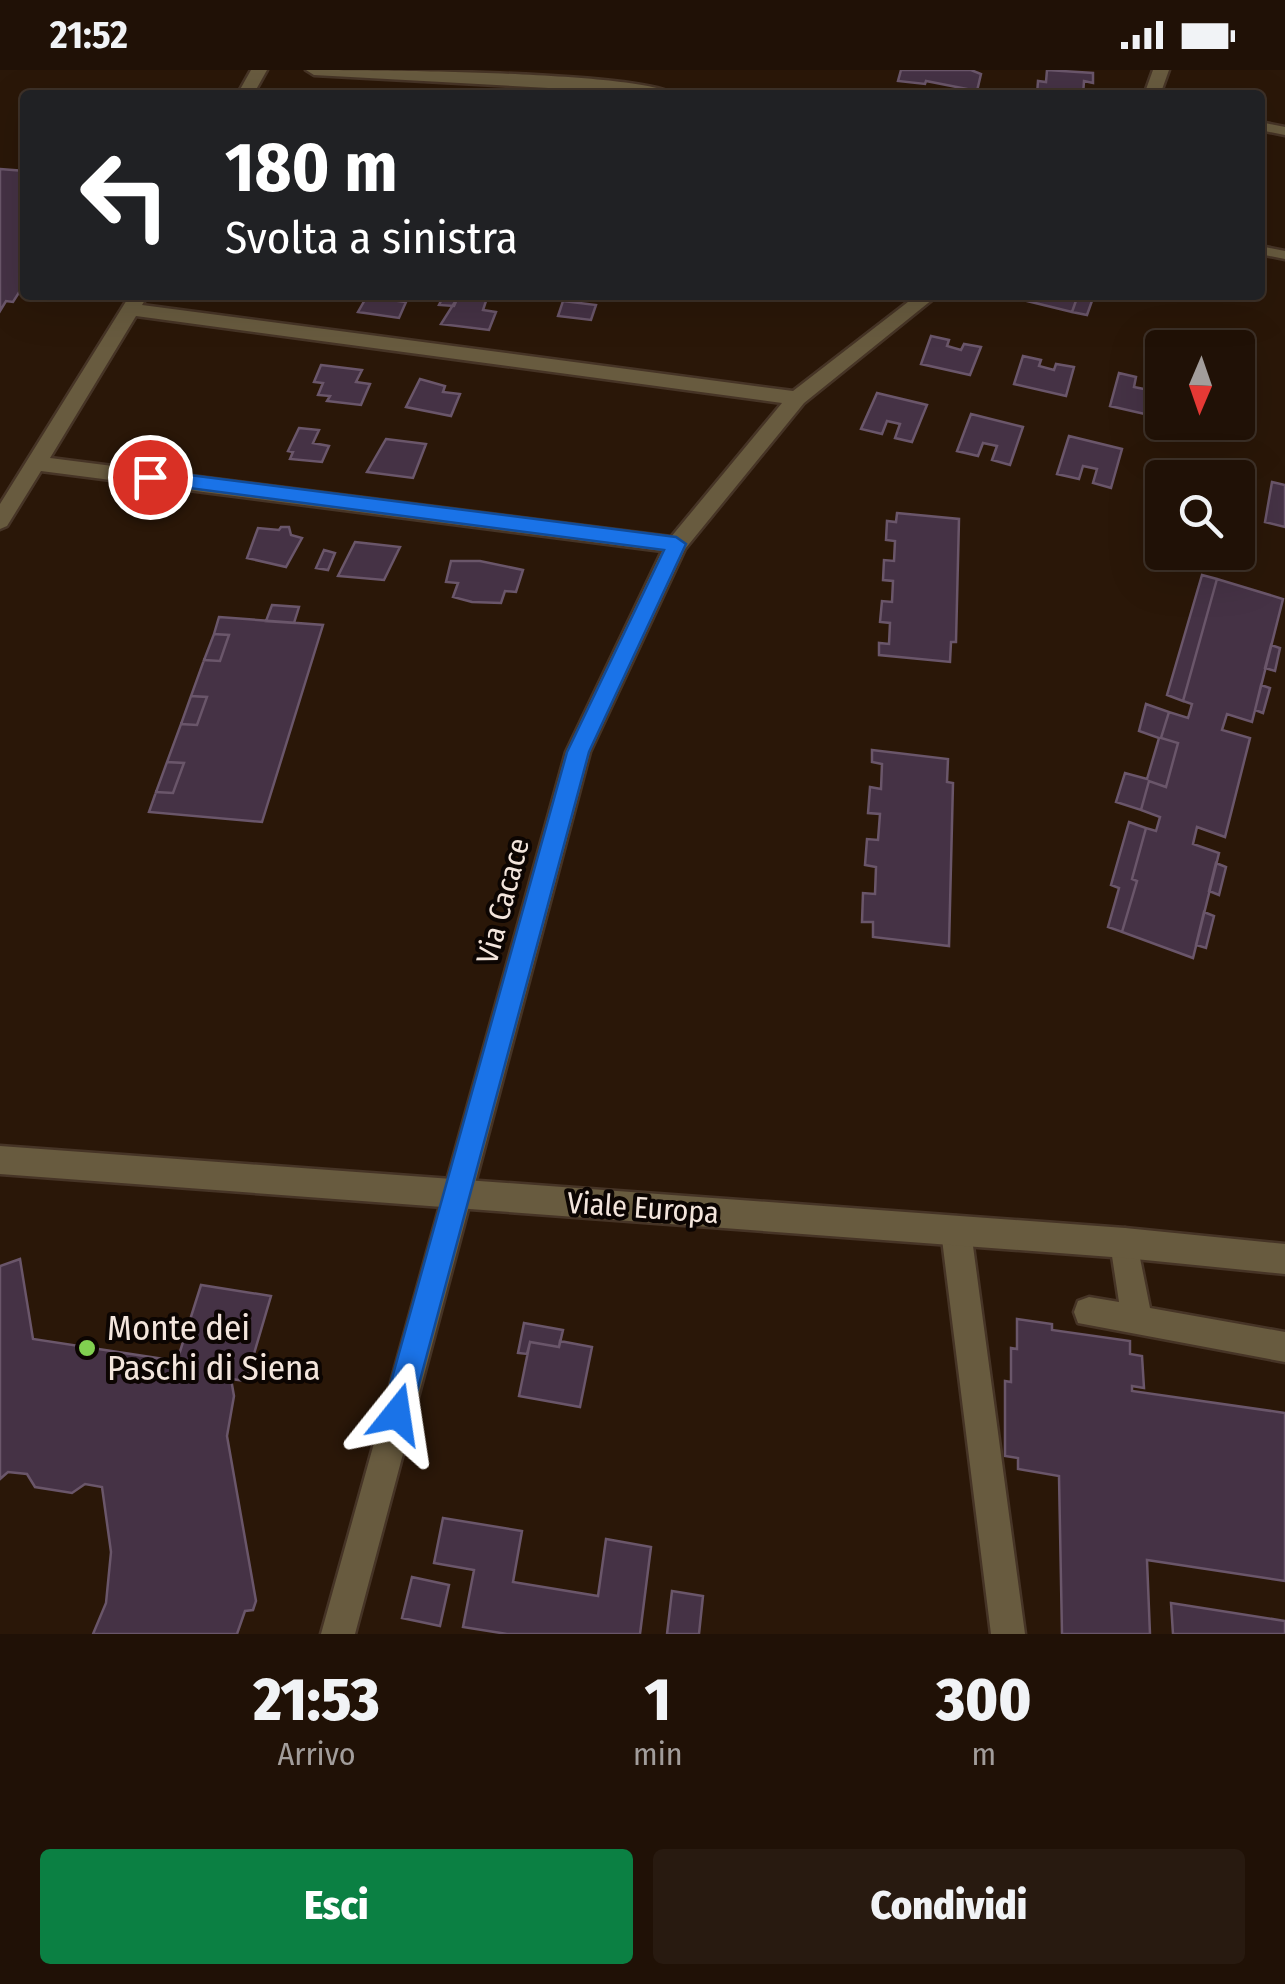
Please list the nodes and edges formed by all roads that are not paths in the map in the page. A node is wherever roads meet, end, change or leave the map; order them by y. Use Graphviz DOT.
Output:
graph roads {
  1 [pos="314,70"];
  2 [pos="642,90"];
  3 [pos="923,300"];
  4 [pos="136,302"];
  5 [pos="797,398"];
  6 [pos="37,462"];
  7 [pos="0,521"];
  8 [pos="676,544"];
  9 [pos="0,1160"];
  10 [pos="456,1195"];
  11 [pos="956,1231"];
  12 [pos="1125,1243"];
  13 [pos="1285,1259"];
  14 [pos="1089,1312"];
  15 [pos="1137,1320"];
  16 [pos="1285,1347"];
  17 [pos="338,1634"];
  18 [pos="1008,1634"];
  1 -- 2 [label="street"];
  3 -- 5 [label="street, Via Cacace"];
  4 -- 5 [label="street"];
  4 -- 6 [label="street"];
  5 -- 8 [label="street, Via Cacace"];
  6 -- 7 [label="street"];
  6 -- 8 [label="street"];
  8 -- 10 [label="street, Via Cacace"];
  9 -- 10 [label="street, Viale Europa"];
  10 -- 11 [label="street, Viale Europa"];
  10 -- 17 [label="street, Via Cacace"];
  11 -- 12 [label="street, Viale Europa"];
  11 -- 18 [label="street"];
  12 -- 13 [label="street, Viale Europa"];
  12 -- 15 [label="street"];
  14 -- 15 [label="street"];
  15 -- 16 [label="street"];
}
